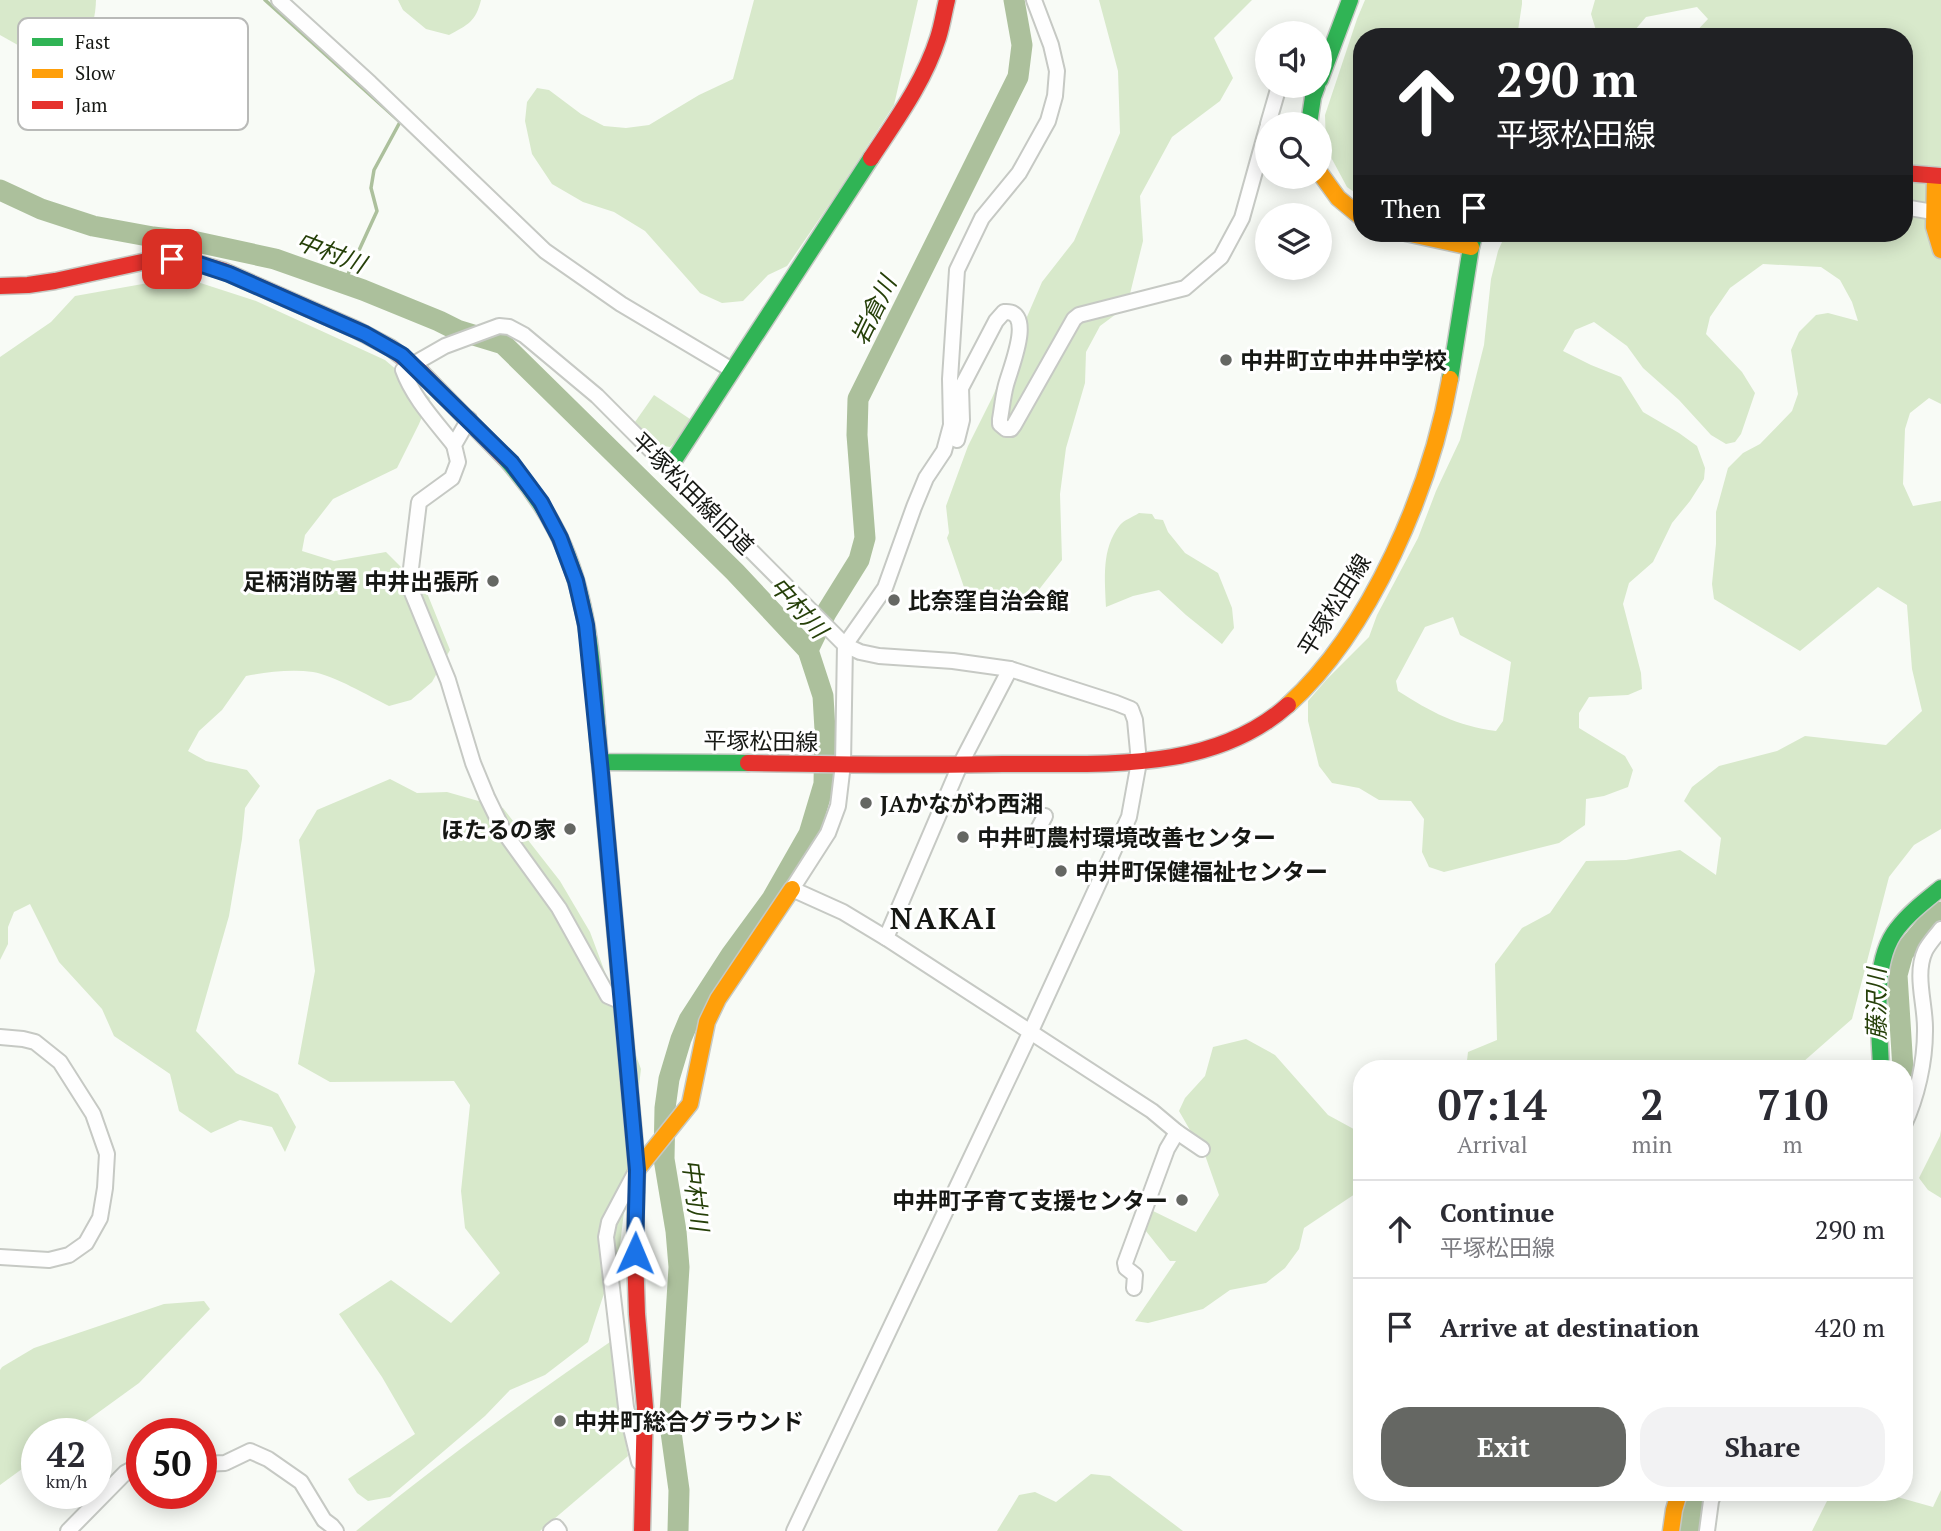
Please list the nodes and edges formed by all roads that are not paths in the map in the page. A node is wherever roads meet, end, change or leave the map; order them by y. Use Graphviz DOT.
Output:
graph roads {
  1 [pos="279,0"];
  2 [pos="947,0"];
  3 [pos="1034,0"];
  4 [pos="1350,0"];
  5 [pos="1332,40"];
  6 [pos="1255,172"];
  7 [pos="1913,174"];
  8 [pos="1938,176"];
  9 [pos="1328,189"];
  10 [pos="1913,209"];
  11 [pos="1353,212"];
  12 [pos="1933,212"];
  13 [pos="1473,242"];
  14 [pos="1941,250"];
  15 [pos="0,286"];
  16 [pos="413,365"];
  17 [pos="732,370"];
  18 [pos="469,419"];
  19 [pos="454,445"];
  20 [pos="936,461"];
  21 [pos="668,468"];
  22 [pos="845,645"];
  23 [pos="1010,669"];
  24 [pos="600,762"];
  25 [pos="1139,762"];
  26 [pos="839,764"];
  27 [pos="960,765"];
  28 [pos="1045,816"];
  29 [pos="1033,839"];
  30 [pos="1941,887"];
  31 [pos="792,889"];
  32 [pos="1941,929"];
  33 [pos="886,938"];
  34 [pos="622,1002"];
  35 [pos="1030,1033"];
  36 [pos="0,1037"];
  37 [pos="1881,1060"];
  38 [pos="1913,1104"];
  39 [pos="1177,1132"];
  40 [pos="1202,1149"];
  41 [pos="637,1170"];
  42 [pos="0,1256"];
  43 [pos="1134,1289"];
  44 [pos="643,1373"];
  45 [pos="626,1407"];
  46 [pos="217,1463"];
  47 [pos="126,1472"];
  48 [pos="644,1484"];
  49 [pos="1677,1501"];
  50 [pos="1711,1501"];
  51 [pos="68,1531"];
  52 [pos="336,1531"];
  53 [pos="551,1531"];
  54 [pos="559,1531"];
  55 [pos="642,1531"];
  56 [pos="793,1531"];
  57 [pos="1671,1531"];
  58 [pos="1707,1531"];
  1 -- 17 [label="street"];
  2 -- 17 [label="main road"];
  3 -- 20 [label="street"];
  4 -- 5 [label="main road"];
  6 -- 20 [label="street"];
  7 -- 8 [label="main road"];
  8 -- 12 [label="main road"];
  9 -- 11 [label="main road"];
  10 -- 12 [label="street"];
  12 -- 14 [label="main road"];
  13 -- 25 [label="main road, 平塚松田線"];
  15 -- 16 [label="main road"];
  16 -- 18 [label="main road"];
  16 -- 19 [label="street"];
  16 -- 21 [label="street, 平塚松田線旧道"];
  17 -- 21 [label="main road"];
  18 -- 19 [label="street"];
  18 -- 24 [label="main road"];
  19 -- 34 [label="street"];
  20 -- 22 [label="street"];
  21 -- 22 [label="street, 平塚松田線旧道"];
  22 -- 23 [label="street, 平塚松田線旧道"];
  22 -- 26 [label="street"];
  23 -- 25 [label="street, 平塚松田線旧道"];
  23 -- 27 [label="street"];
  24 -- 26 [label="main road, 平塚松田線"];
  24 -- 34 [label="main road"];
  25 -- 27 [label="main road, 平塚松田線"];
  25 -- 35 [label="street"];
  26 -- 27 [label="main road, 平塚松田線"];
  26 -- 31 [label="street"];
  27 -- 33 [label="street"];
  28 -- 29 [label="street"];
  30 -- 37 [label="main road"];
  31 -- 33 [label="street"];
  31 -- 41 [label="main road"];
  32 -- 38 [label="street"];
  33 -- 35 [label="street"];
  34 -- 41 [label="main road"];
  35 -- 39 [label="street"];
  35 -- 56 [label="street"];
  36 -- 42 [label="street"];
  39 -- 40 [label="street"];
  39 -- 43 [label="street"];
  41 -- 44 [label="main road"];
  41 -- 45 [label="street"];
  44 -- 45 [label="street"];
  44 -- 48 [label="main road"];
  45 -- 48 [label="street"];
  46 -- 52 [label="street"];
  47 -- 51 [label="street"];
  48 -- 55 [label="main road"];
  49 -- 57 [label="main road"];
  50 -- 58 [label="street"];
  53 -- 54 [label="street"];
}
